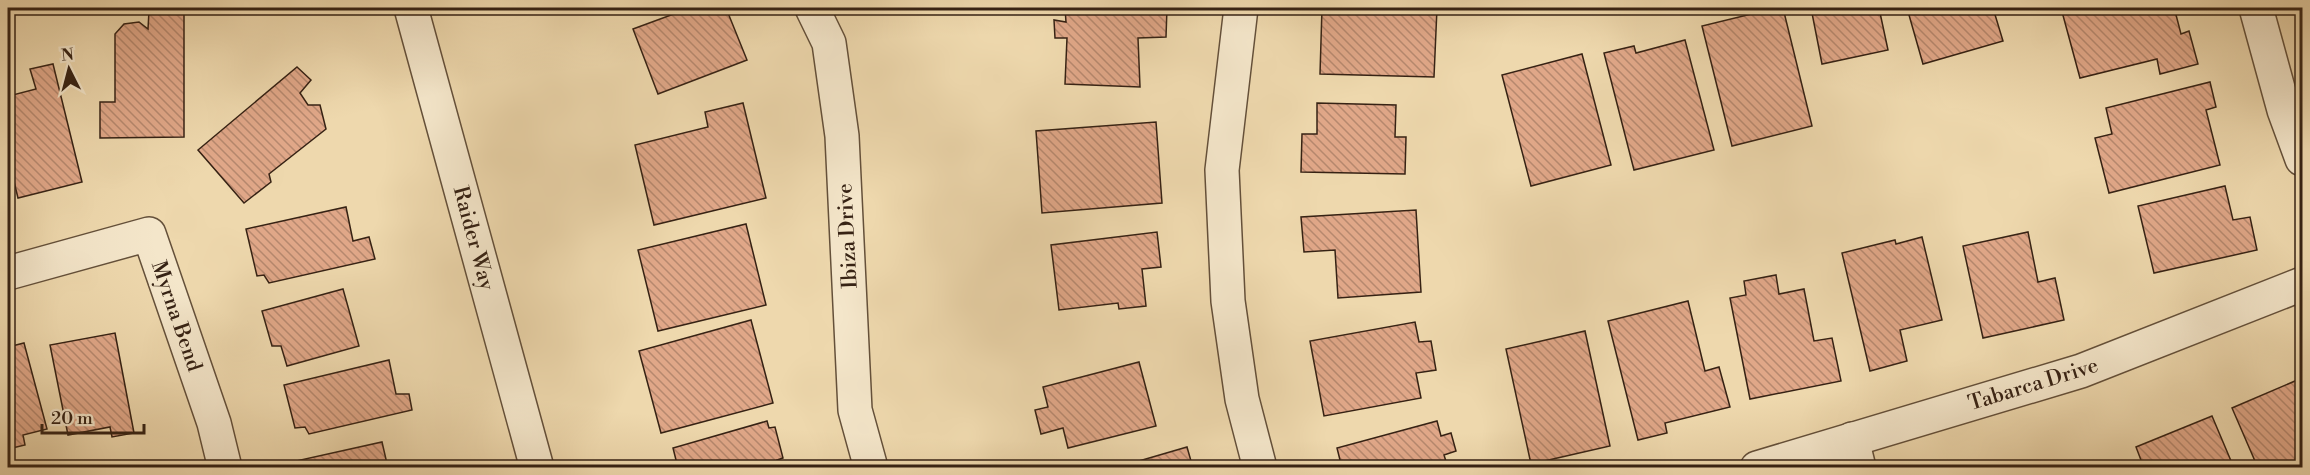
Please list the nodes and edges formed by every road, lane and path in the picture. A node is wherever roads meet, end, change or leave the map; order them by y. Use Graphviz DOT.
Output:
graph roads {
  1 [pos="411,8"];
  2 [pos="812,8"];
  3 [pos="1241,8"];
  4 [pos="2256,8"];
  5 [pos="2302,159"];
  6 [pos="8,273"];
  7 [pos="2302,284"];
  8 [pos="1856,453"];
  9 [pos="225,468"];
  10 [pos="537,468"];
  11 [pos="871,468"];
  12 [pos="1260,468"];
  13 [pos="1757,468"];
  1 -- 10 [label="street, Raider Way"];
  2 -- 11 [label="street, Ibiza Drive"];
  3 -- 12 [label="street"];
  4 -- 5 [label="street"];
  6 -- 9 [label="street, Myrna Bend"];
  7 -- 8 [label="street, Tabarca Drive"];
  8 -- 13 [label="street, Tabarca Drive"];
}
